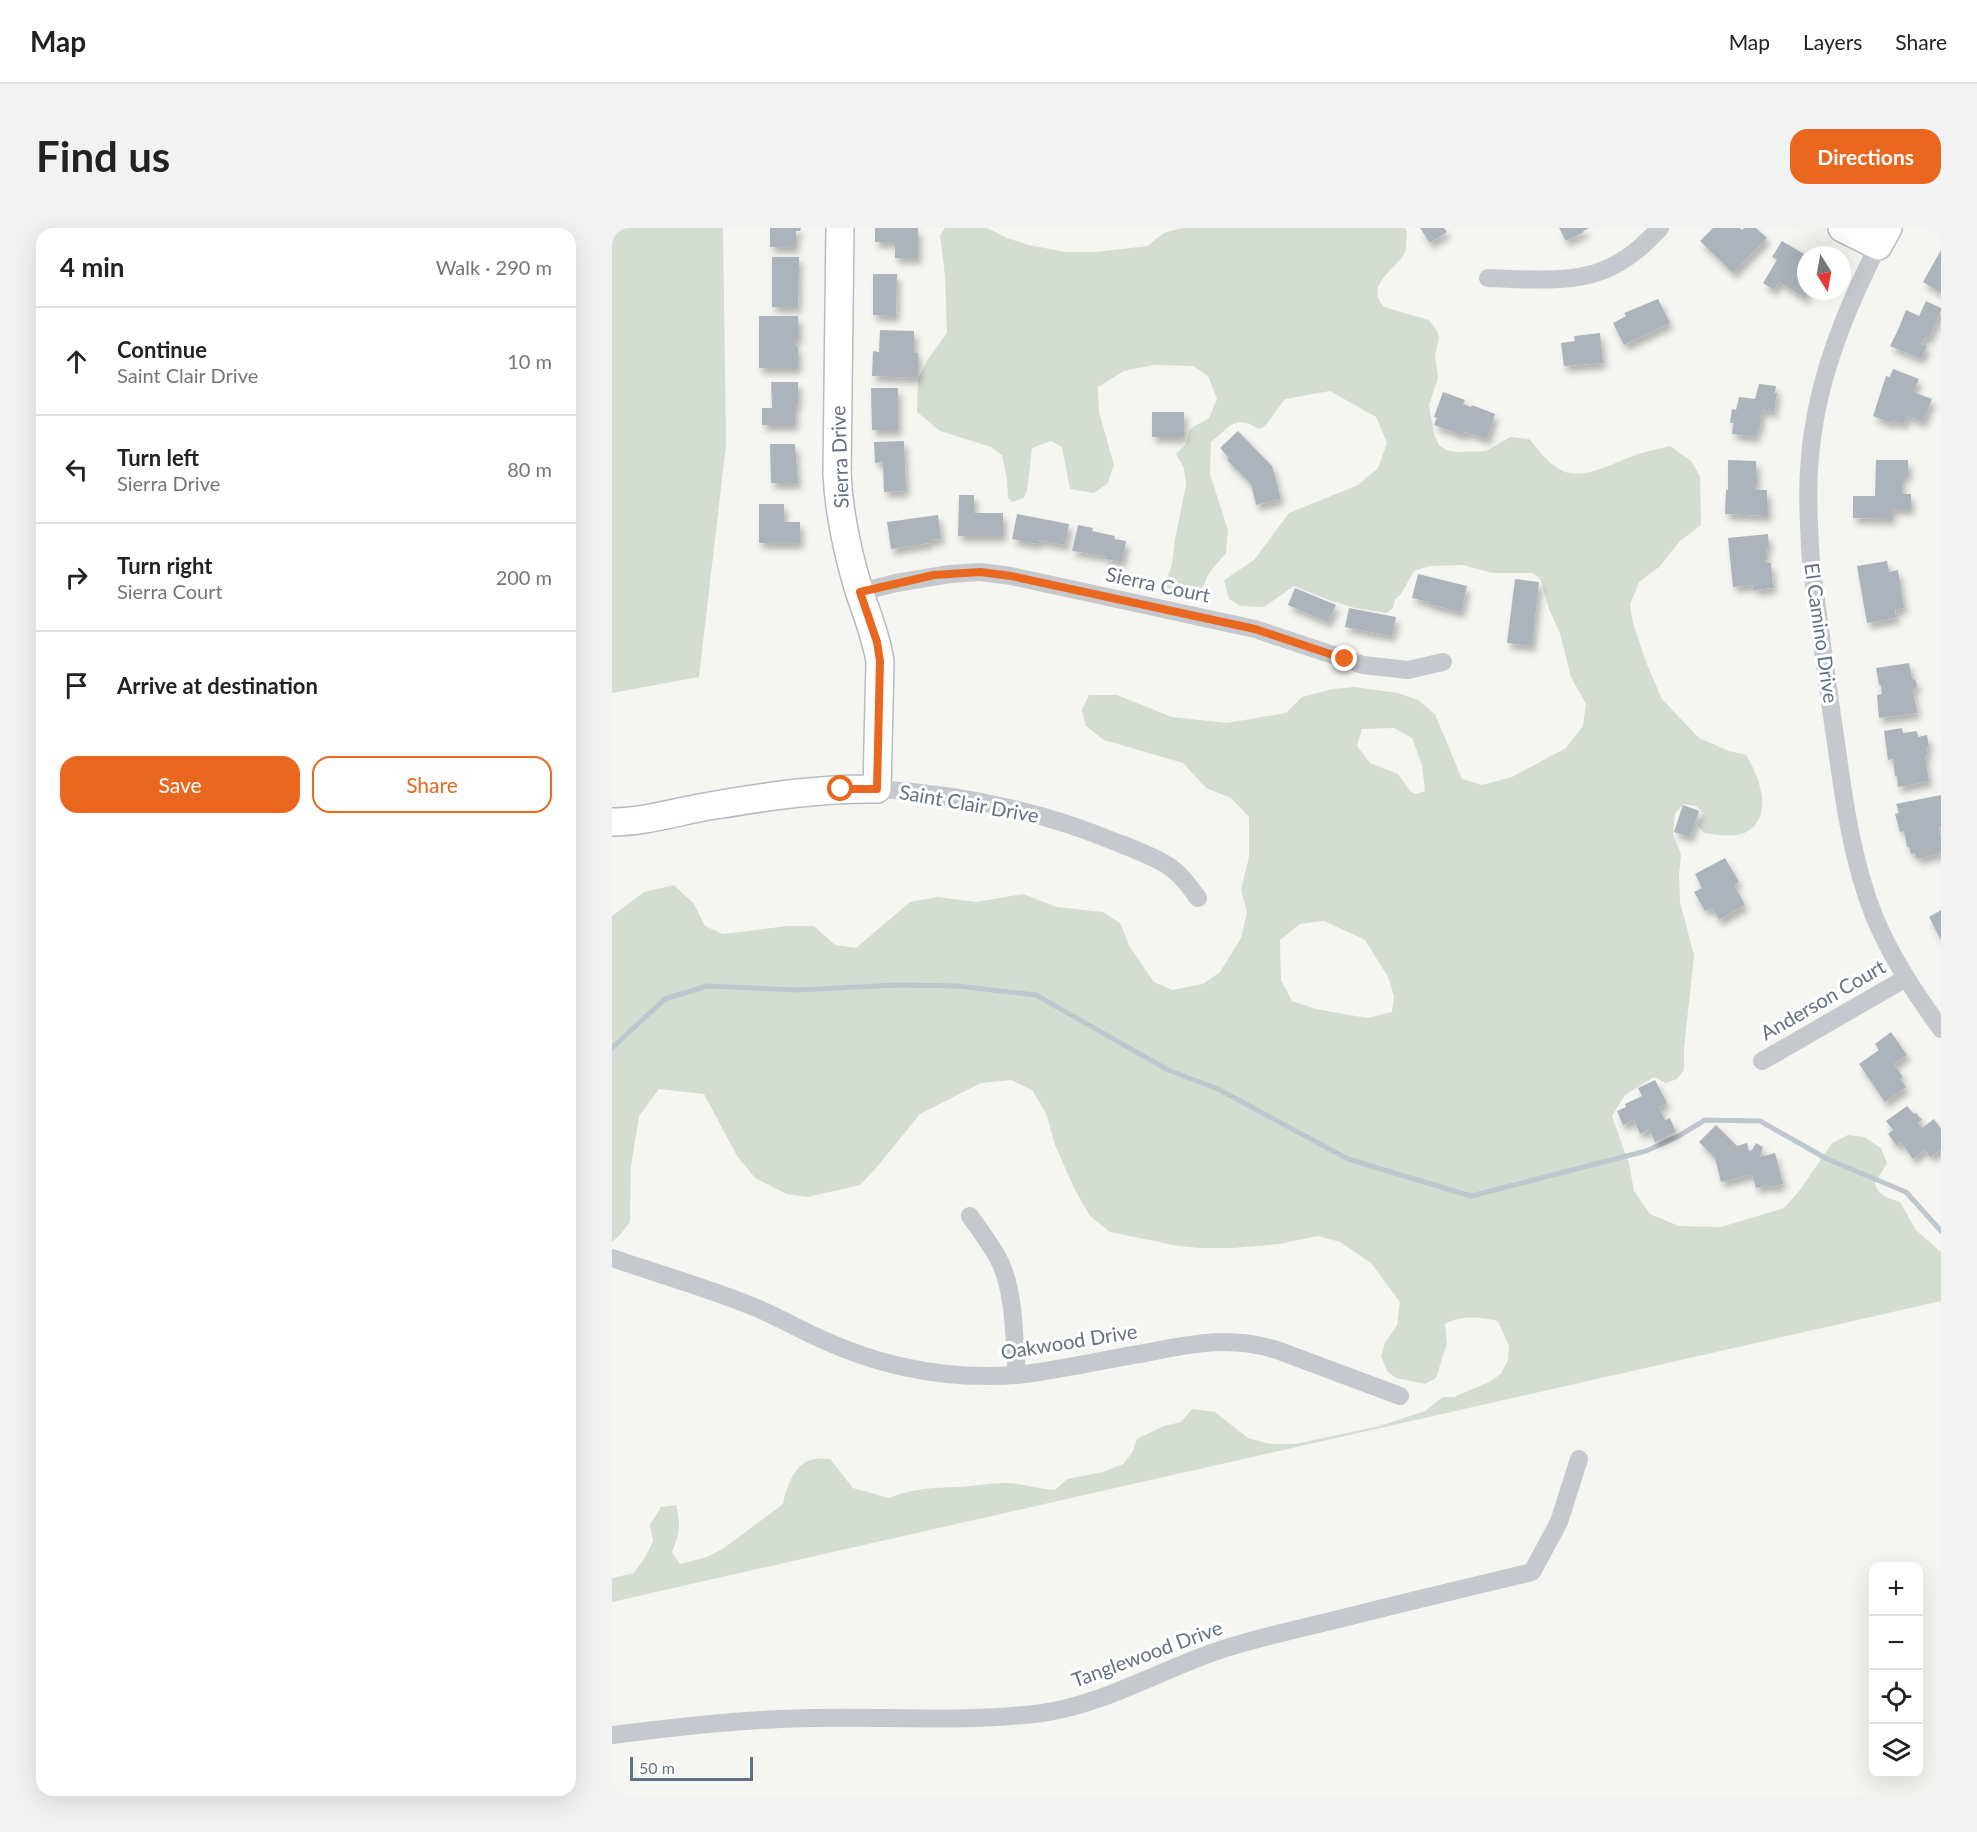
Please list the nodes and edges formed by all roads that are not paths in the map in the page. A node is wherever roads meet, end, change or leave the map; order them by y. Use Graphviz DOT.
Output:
graph roads {
  1 [pos="840,228"];
  2 [pos="1660,228"];
  3 [pos="1842,228"];
  4 [pos="1883,237"];
  5 [pos="1488,278"];
  6 [pos="860,592"];
  7 [pos="1443,662"];
  8 [pos="877,789"];
  9 [pos="612,822"];
  10 [pos="1198,898"];
  11 [pos="1906,978"];
  12 [pos="1941,1029"];
  13 [pos="1762,1060"];
  14 [pos="970,1216"];
  15 [pos="612,1258"];
  16 [pos="1017,1375"];
  17 [pos="1400,1396"];
  18 [pos="1579,1460"];
  19 [pos="612,1735"];
  1 -- 6 [label="street, Sierra Drive"];
  2 -- 5 [label="street"];
  3 -- 4 [label="street"];
  4 -- 11 [label="street, El Camino Drive"];
  6 -- 7 [label="street, Sierra Court"];
  6 -- 8 [label="street, Sierra Drive"];
  8 -- 9 [label="street, Saint Clair Drive"];
  8 -- 10 [label="street, Saint Clair Drive"];
  11 -- 12 [label="street, El Camino Drive"];
  11 -- 13 [label="street, Anderson Court"];
  14 -- 16 [label="street"];
  15 -- 16 [label="street, Oakwood Drive"];
  16 -- 17 [label="street, Oakwood Drive"];
  18 -- 19 [label="street, Tanglewood Drive"];
}
